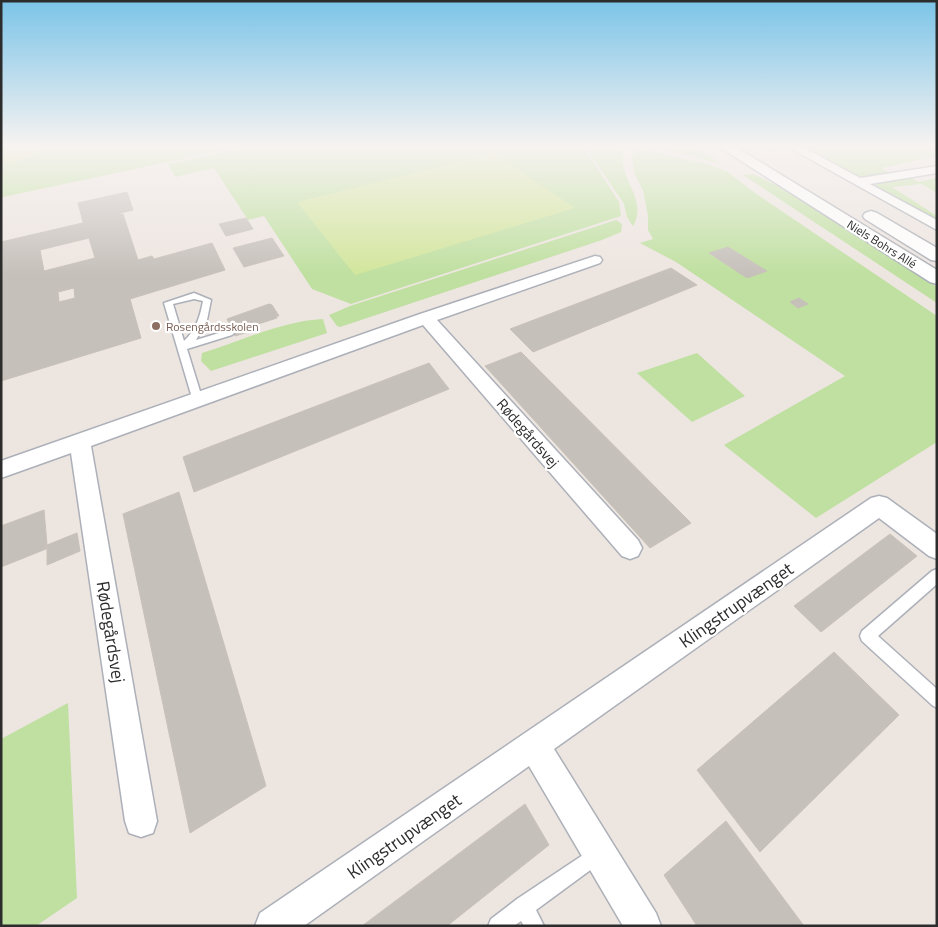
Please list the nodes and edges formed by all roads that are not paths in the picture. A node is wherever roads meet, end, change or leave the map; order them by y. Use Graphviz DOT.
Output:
graph roads {
  1 [pos="794,189"];
  2 [pos="814,189"];
  3 [pos="871,189"];
  4 [pos="854,206"];
  5 [pos="937,226"];
  6 [pos="937,256"];
  7 [pos="595,260"];
  8 [pos="937,263"];
  9 [pos="937,278"];
  10 [pos="426,318"];
  11 [pos="229,333"];
  12 [pos="182,348"];
  13 [pos="198,400"];
  14 [pos="80,443"];
  15 [pos="1,470"];
  16 [pos="630,548"];
  17 [pos="937,548"];
  18 [pos="937,575"];
  19 [pos="937,700"];
  20 [pos="534,745"];
  21 [pos="141,821"];
  22 [pos="599,853"];
  23 [pos="524,906"];
  24 [pos="273,926"];
  25 [pos="498,926"];
  26 [pos="534,926"];
  27 [pos="643,926"];
  1 -- 9 [label="street, Niels Bohrs Allé"];
  2 -- 8 [label="street"];
  3 -- 5 [label="street"];
  4 -- 6 [label="street, Niels Bohrs Allé"];
  7 -- 10 [label="street"];
  10 -- 13 [label="street"];
  10 -- 16 [label="street, Rødegårdsvej"];
  11 -- 12 [label="lane"];
  12 -- 12 [label="lane"];
  12 -- 13 [label="lane"];
  13 -- 14 [label="street"];
  14 -- 15 [label="street"];
  14 -- 21 [label="street, Rødegårdsvej"];
  17 -- 20 [label="street, Klingstrupvænget"];
  18 -- 19 [label="lane"];
  20 -- 22 [label="street"];
  20 -- 24 [label="street, Klingstrupvænget"];
  22 -- 23 [label="lane"];
  22 -- 27 [label="street"];
  23 -- 25 [label="lane"];
  23 -- 26 [label="lane"];
}
